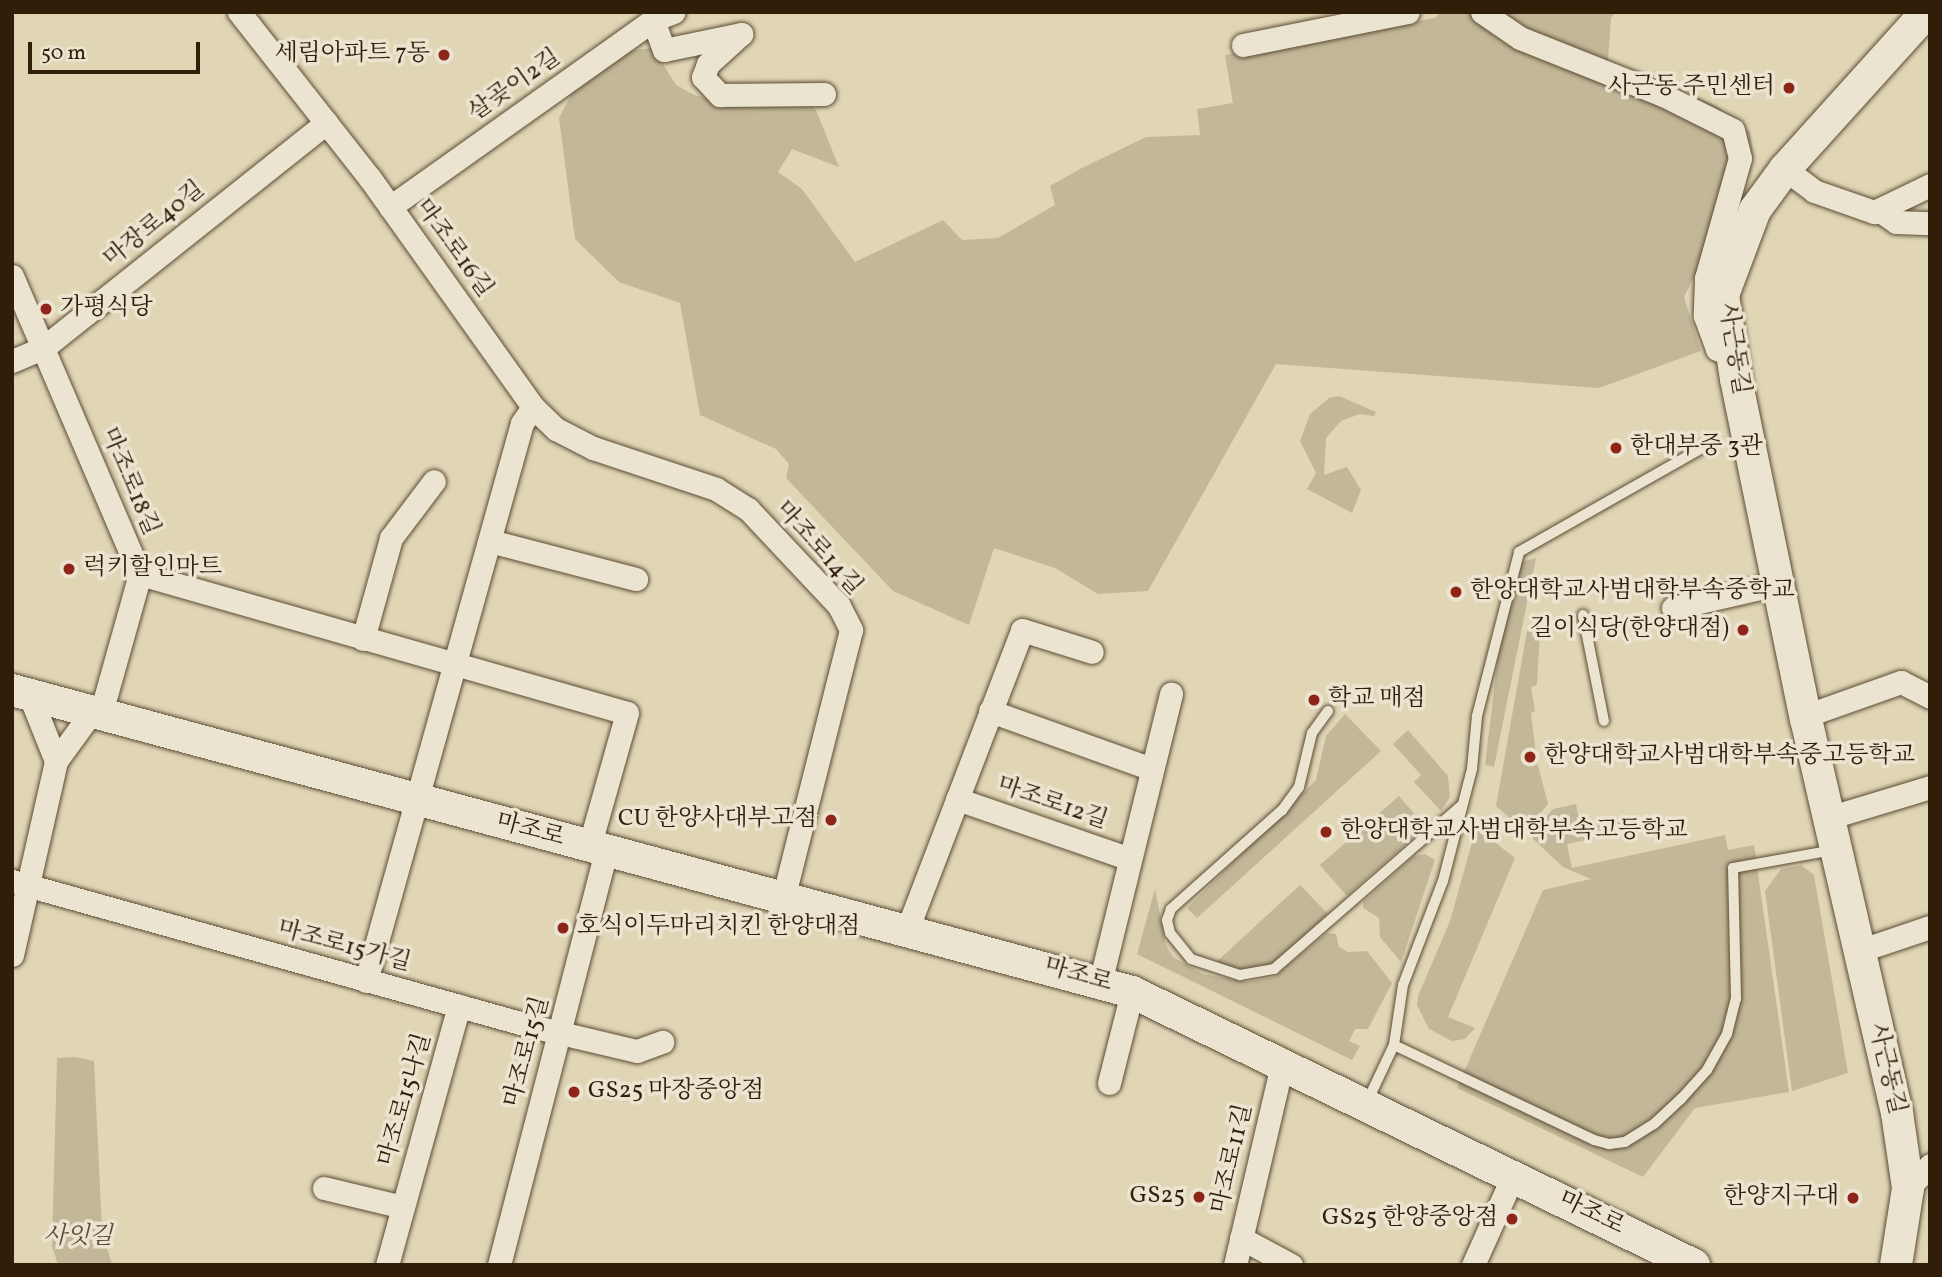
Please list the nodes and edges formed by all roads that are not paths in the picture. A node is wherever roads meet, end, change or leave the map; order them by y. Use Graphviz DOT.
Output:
graph roads {
  1 [pos="239,12"];
  2 [pos="1408,12"];
  3 [pos="1482,12"];
  4 [pos="1927,12"];
  5 [pos="664,16"];
  6 [pos="1243,45"];
  7 [pos="824,94"];
  8 [pos="326,123"];
  9 [pos="1785,169"];
  10 [pos="1930,185"];
  11 [pos="390,207"];
  12 [pos="1879,210"];
  13 [pos="1930,223"];
  14 [pos="12,276"];
  15 [pos="43,348"];
  16 [pos="1732,355"];
  17 [pos="12,361"];
  18 [pos="533,407"];
  19 [pos="1711,443"];
  20 [pos="434,481"];
  21 [pos="490,541"];
  22 [pos="140,574"];
  23 [pos="636,579"];
  24 [pos="1778,583"];
  25 [pos="1673,608"];
  26 [pos="1583,615"];
  27 [pos="363,639"];
  28 [pos="1092,652"];
  29 [pos="456,666"];
  30 [pos="21,693"];
  31 [pos="1171,694"];
  32 [pos="1930,697"];
  33 [pos="1328,711"];
  34 [pos="990,712"];
  35 [pos="95,714"];
  36 [pos="1805,716"];
  37 [pos="1604,721"];
  38 [pos="56,761"];
  39 [pos="1152,769"];
  40 [pos="1930,788"];
  41 [pos="957,799"];
  42 [pos="419,801"];
  43 [pos="1461,806"];
  44 [pos="1828,818"];
  45 [pos="597,849"];
  46 [pos="1836,850"];
  47 [pos="1130,859"];
  48 [pos="20,884"];
  49 [pos="783,898"];
  50 [pos="1930,928"];
  51 [pos="907,930"];
  52 [pos="1859,951"];
  53 [pos="12,955"];
  54 [pos="366,981"];
  55 [pos="1100,983"];
  56 [pos="1132,992"];
  57 [pos="459,1006"];
  58 [pos="561,1033"];
  59 [pos="662,1042"];
  60 [pos="1394,1045"];
  61 [pos="1282,1065"];
  62 [pos="1109,1083"];
  63 [pos="1365,1105"];
  64 [pos="1930,1165"];
  65 [pos="1513,1176"];
  66 [pos="324,1188"];
  67 [pos="1919,1188"];
  68 [pos="403,1207"];
  69 [pos="1241,1238"];
  70 [pos="1674,1260"];
  71 [pos="387,1265"];
  72 [pos="499,1265"];
  73 [pos="1235,1265"];
  74 [pos="1291,1265"];
  75 [pos="1472,1265"];
  76 [pos="1896,1265"];
  1 -- 8 [label="street, 마조로16길"];
  2 -- 6 [label="street"];
  3 -- 16 [label="street"];
  4 -- 9 [label="main road, 사근동길"];
  5 -- 7 [label="street"];
  5 -- 11 [label="street, 살곶이2길"];
  8 -- 11 [label="street, 마조로16길"];
  8 -- 15 [label="street, 마장로40길"];
  9 -- 12 [label="street"];
  9 -- 16 [label="main road, 사근동길"];
  10 -- 12 [label="street"];
  11 -- 18 [label="street, 마조로16길"];
  12 -- 13 [label="street"];
  14 -- 15 [label="street, 마조로18길"];
  15 -- 17 [label="street, 마장로40길"];
  15 -- 22 [label="street, 마조로18길"];
  16 -- 24 [label="main road, 사근동길"];
  18 -- 21 [label="street"];
  18 -- 49 [label="street, 마조로14길"];
  19 -- 43 [label="lane"];
  20 -- 27 [label="street"];
  21 -- 23 [label="street"];
  21 -- 29 [label="street"];
  22 -- 27 [label="street"];
  22 -- 35 [label="street, 마조로18길"];
  24 -- 25 [label="street"];
  24 -- 36 [label="main road, 사근동길"];
  26 -- 37 [label="lane"];
  27 -- 29 [label="street"];
  28 -- 34 [label="street, 마조로12길"];
  29 -- 42 [label="street"];
  29 -- 45 [label="street"];
  30 -- 35 [label="main road, 마조로"];
  30 -- 38 [label="street"];
  31 -- 39 [label="street, 마조로12길"];
  32 -- 36 [label="street"];
  33 -- 43 [label="lane"];
  34 -- 39 [label="street"];
  34 -- 41 [label="street, 마조로12길"];
  35 -- 38 [label="street"];
  35 -- 42 [label="main road, 마조로"];
  36 -- 44 [label="main road, 사근동길"];
  38 -- 48 [label="street"];
  39 -- 47 [label="street, 마조로12길"];
  40 -- 44 [label="street"];
  41 -- 47 [label="street, 마조로12길"];
  41 -- 51 [label="street, 마조로12길"];
  42 -- 45 [label="main road, 마조로"];
  42 -- 54 [label="street"];
  43 -- 60 [label="lane"];
  44 -- 46 [label="main road, 사근동길"];
  45 -- 49 [label="main road, 마조로"];
  45 -- 58 [label="street, 마조로15길"];
  46 -- 52 [label="main road, 사근동길"];
  46 -- 60 [label="lane"];
  47 -- 55 [label="street, 마조로12길"];
  48 -- 53 [label="street"];
  48 -- 54 [label="street, 마조로15가길"];
  49 -- 51 [label="main road, 마조로"];
  50 -- 52 [label="street"];
  51 -- 55 [label="main road, 마조로"];
  52 -- 67 [label="main road, 사근동길"];
  54 -- 57 [label="street, 마조로15가길"];
  55 -- 56 [label="main road, 마조로"];
  56 -- 61 [label="main road, 마조로"];
  56 -- 62 [label="street"];
  57 -- 58 [label="street, 마조로15가길"];
  57 -- 68 [label="street, 마조로15나길"];
  58 -- 59 [label="street, 마조로15가길"];
  58 -- 72 [label="street, 마조로15길"];
  60 -- 63 [label="lane"];
  61 -- 63 [label="main road, 마조로"];
  61 -- 69 [label="street, 마조로11길"];
  63 -- 65 [label="main road, 마조로"];
  64 -- 67 [label="street"];
  65 -- 70 [label="main road, 마조로"];
  65 -- 75 [label="street"];
  66 -- 68 [label="street, 마조로15나길"];
  67 -- 76 [label="main road, 사근동길"];
  68 -- 71 [label="street, 마조로15나길"];
  69 -- 73 [label="street, 마조로11길"];
  69 -- 74 [label="street"];
}
